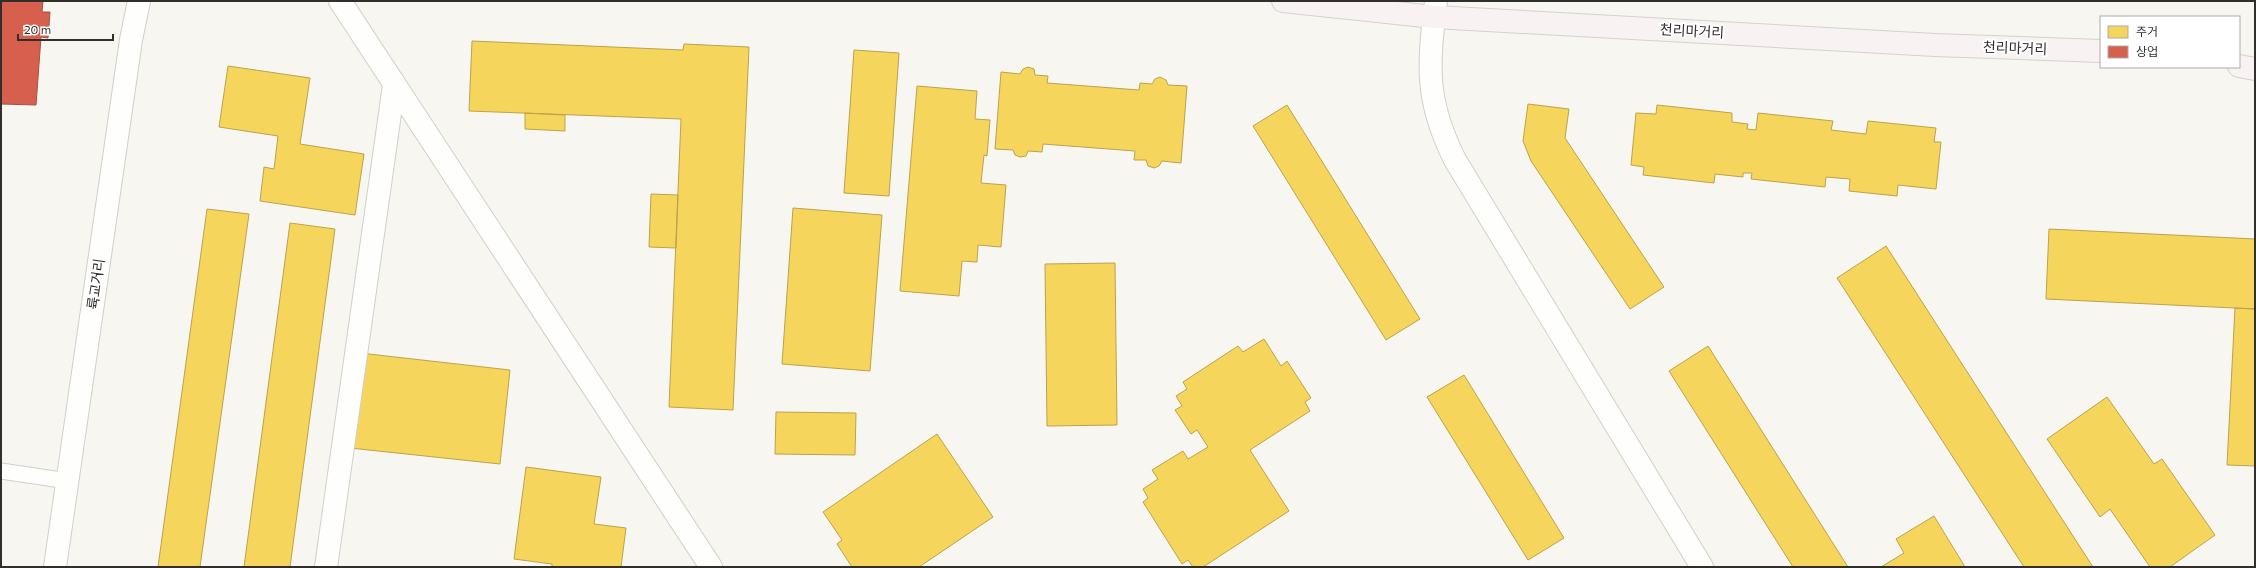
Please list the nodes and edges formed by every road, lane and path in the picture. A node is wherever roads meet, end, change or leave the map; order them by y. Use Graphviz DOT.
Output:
graph roads {
  1 [pos="139,1"];
  2 [pos="340,1"];
  3 [pos="1283,1"];
  4 [pos="1435,9"];
  5 [pos="2100,51"];
  6 [pos="2240,66"];
  7 [pos="2255,69"];
  8 [pos="394,85"];
  9 [pos="1,471"];
  10 [pos="68,481"];
  11 [pos="55,567"];
  12 [pos="326,567"];
  13 [pos="710,567"];
  14 [pos="1702,567"];
  1 -- 10 [label="street, 륙교거리"];
  2 -- 8 [label="street"];
  3 -- 4 [label="highway, 천리마거리"];
  4 -- 5 [label="highway, 천리마거리"];
  4 -- 14 [label="street"];
  6 -- 7 [label="highway"];
  8 -- 12 [label="street"];
  8 -- 13 [label="street"];
  9 -- 10 [label="lane"];
  10 -- 11 [label="street, 륙교거리"];
}
